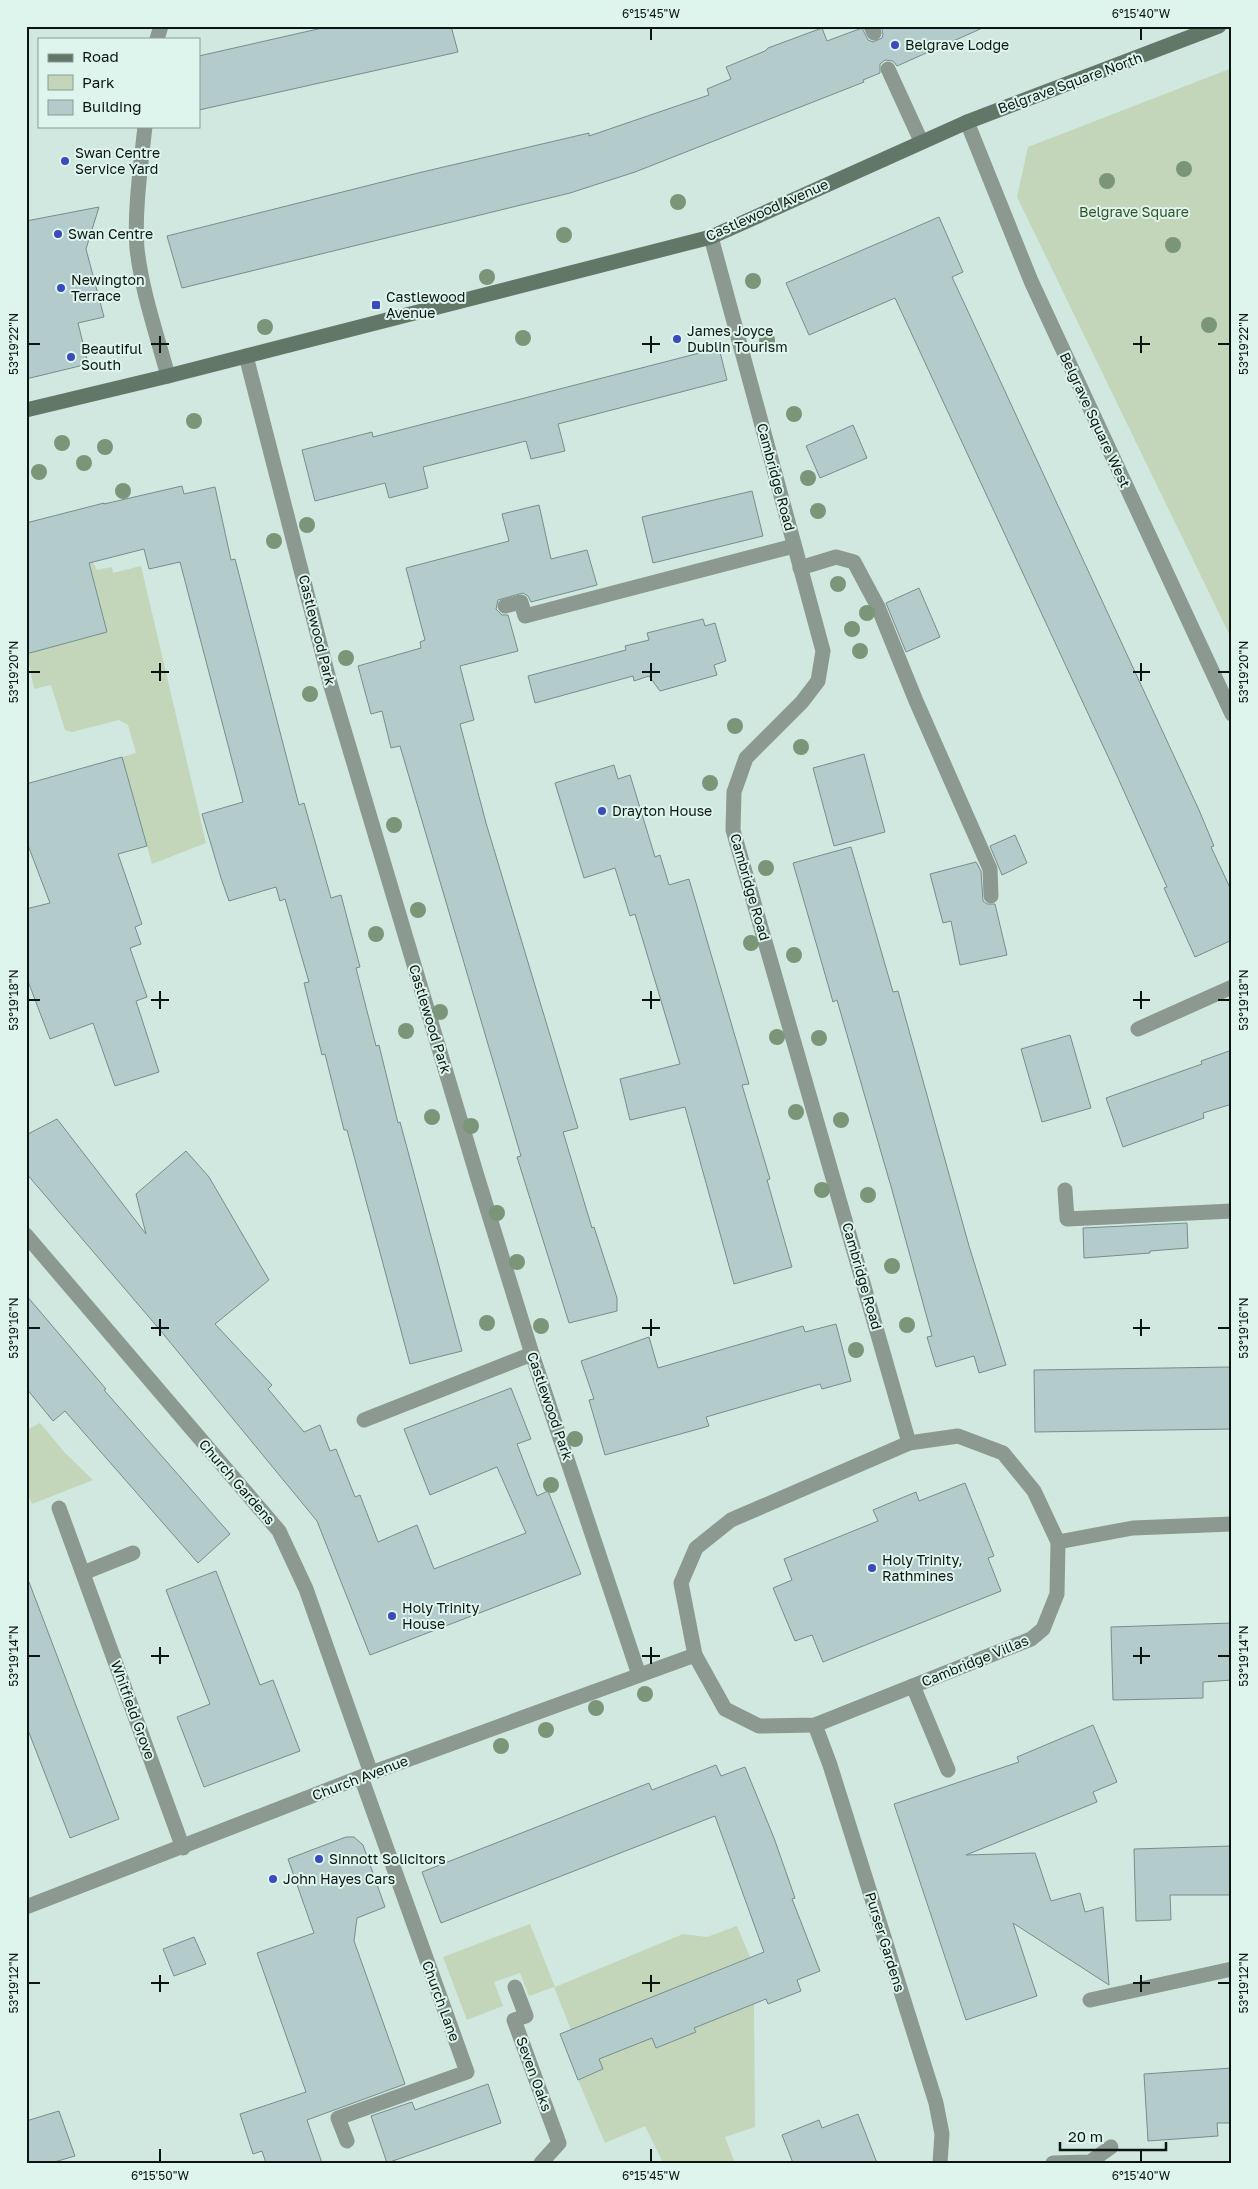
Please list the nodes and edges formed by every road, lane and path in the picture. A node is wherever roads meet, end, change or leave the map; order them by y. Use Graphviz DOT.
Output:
graph roads {
  1 [pos="161,26"];
  2 [pos="1219,26"];
  3 [pos="157,38"];
  4 [pos="888,69"];
  5 [pos="967,122"];
  6 [pos="145,128"];
  7 [pos="921,141"];
  8 [pos="711,237"];
  9 [pos="246,356"];
  10 [pos="168,376"];
  11 [pos="26,410"];
  12 [pos="794,546"];
  13 [pos="800,568"];
  14 [pos="504,606"];
  15 [pos="1232,714"];
  16 [pos="991,896"];
  17 [pos="1232,986"];
  18 [pos="1138,1029"];
  19 [pos="1065,1190"];
  20 [pos="1232,1211"];
  21 [pos="26,1235"];
  22 [pos="532,1354"];
  23 [pos="364,1420"];
  24 [pos="909,1444"];
  25 [pos="59,1508"];
  26 [pos="1232,1524"];
  27 [pos="1058,1542"];
  28 [pos="133,1553"];
  29 [pos="83,1573"];
  30 [pos="695,1655"];
  31 [pos="639,1675"];
  32 [pos="913,1686"];
  33 [pos="815,1725"];
  34 [pos="948,1770"];
  35 [pos="366,1775"];
  36 [pos="183,1848"];
  37 [pos="26,1907"];
  38 [pos="1232,1969"];
  39 [pos="515,1988"];
  40 [pos="1090,2000"];
  41 [pos="347,2142"];
  42 [pos="1111,2147"];
  43 [pos="541,2163"];
  44 [pos="940,2163"];
  45 [pos="1053,2163"];
  1 -- 3 [label="street"];
  2 -- 5 [label="street, Belgrave Square North"];
  4 -- 7 [label="street"];
  5 -- 7 [label="street, Belgrave Square North"];
  5 -- 15 [label="street, Belgrave Square West"];
  6 -- 10 [label="street"];
  7 -- 8 [label="street, Castlewood Avenue"];
  8 -- 9 [label="street, Castlewood Avenue"];
  8 -- 12 [label="street, Cambridge Road"];
  9 -- 10 [label="street, Castlewood Avenue"];
  9 -- 22 [label="street, Castlewood Park"];
  10 -- 11 [label="street, Castlewood Avenue"];
  12 -- 13 [label="street, Cambridge Road"];
  12 -- 14 [label="street"];
  13 -- 16 [label="street"];
  13 -- 24 [label="street, Cambridge Road"];
  17 -- 18 [label="street"];
  19 -- 20 [label="street"];
  21 -- 35 [label="street, Church Gardens"];
  22 -- 23 [label="street"];
  22 -- 31 [label="street, Castlewood Park"];
  24 -- 27 [label="street, Cambridge Villas"];
  24 -- 30 [label="street, Cambridge Villas"];
  25 -- 29 [label="street, Whitfield Grove"];
  26 -- 27 [label="street"];
  27 -- 32 [label="street, Cambridge Villas"];
  28 -- 29 [label="street"];
  29 -- 36 [label="street, Whitfield Grove"];
  30 -- 31 [label="street, Church Avenue"];
  30 -- 33 [label="street, Cambridge Villas"];
  31 -- 35 [label="street, Church Avenue"];
  32 -- 33 [label="street, Cambridge Villas"];
  32 -- 34 [label="street"];
  33 -- 44 [label="street, Purser Gardens"];
  35 -- 36 [label="street, Church Avenue"];
  35 -- 41 [label="street, Church Lane"];
  36 -- 37 [label="street, Church Avenue"];
  38 -- 40 [label="street"];
  39 -- 43 [label="street, Seven Oaks"];
  42 -- 45 [label="street"];
}
